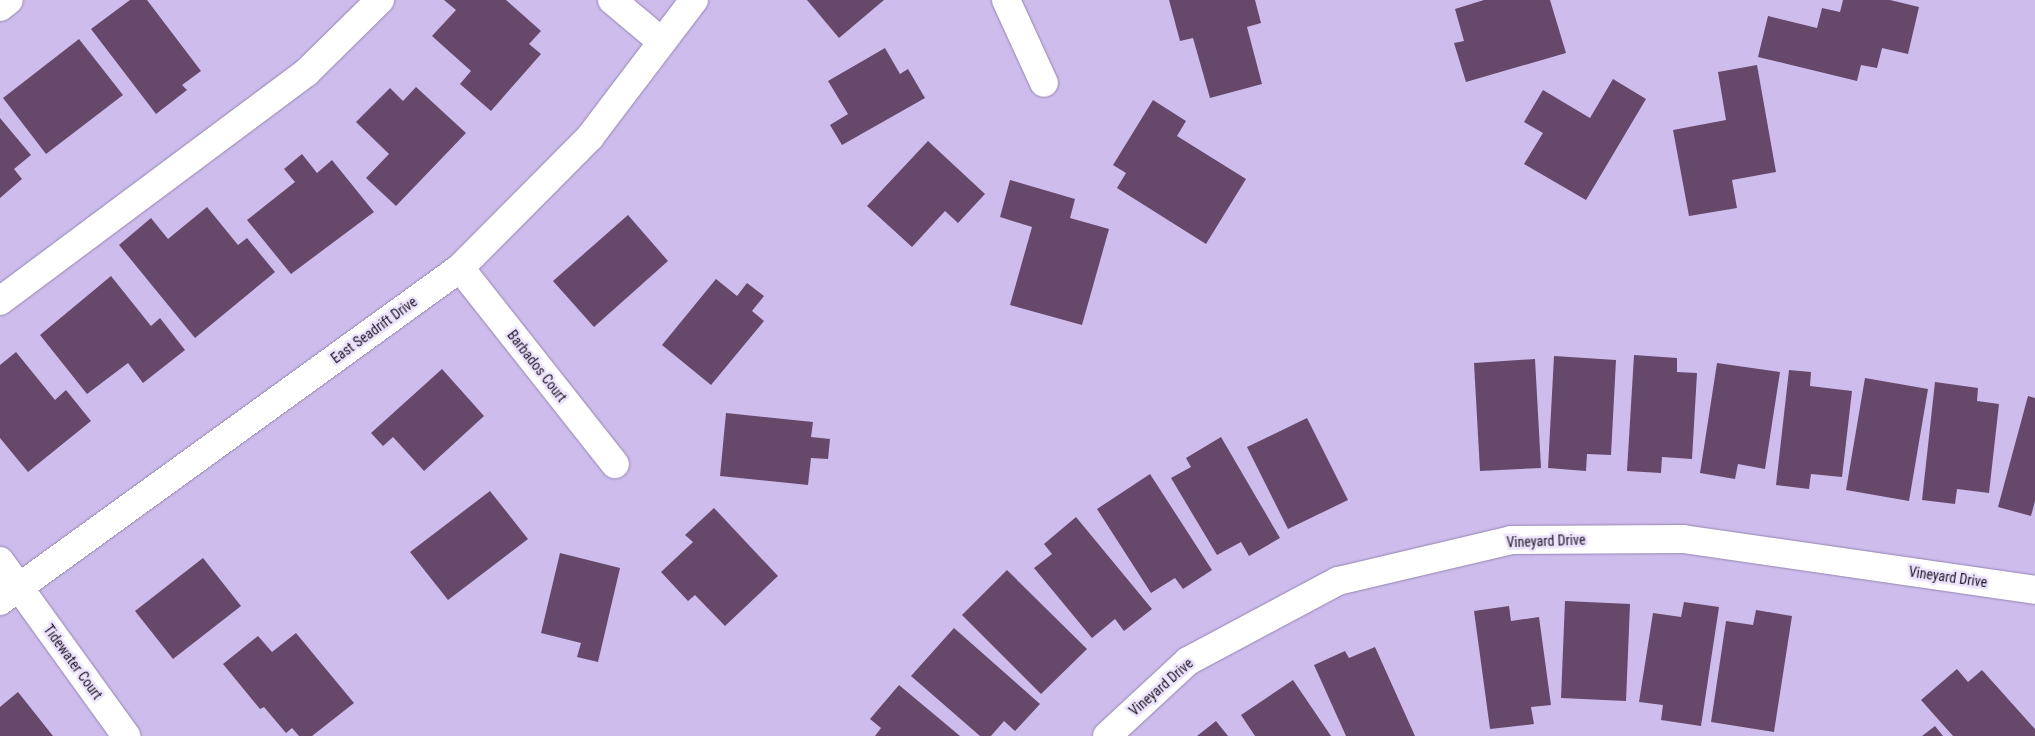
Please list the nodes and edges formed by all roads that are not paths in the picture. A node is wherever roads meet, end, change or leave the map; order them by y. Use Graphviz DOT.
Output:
graph roads {
  1 [pos="9,0"];
  2 [pos="380,0"];
  3 [pos="612,0"];
  4 [pos="694,0"];
  5 [pos="1006,0"];
  6 [pos="0,7"];
  7 [pos="662,42"];
  8 [pos="1044,83"];
  9 [pos="460,268"];
  10 [pos="0,301"];
  11 [pos="615,464"];
  12 [pos="0,561"];
  13 [pos="2035,590"];
  14 [pos="10,594"];
  15 [pos="126,736"];
  16 [pos="1107,736"];
  1 -- 6 [label="street"];
  2 -- 10 [label="street"];
  3 -- 7 [label="street"];
  4 -- 7 [label="street, East Seadrift Drive"];
  5 -- 8 [label="street"];
  7 -- 9 [label="street, East Seadrift Drive"];
  9 -- 11 [label="street, Barbados Court"];
  9 -- 14 [label="street, East Seadrift Drive"];
  12 -- 14 [label="street, Tidewater Court"];
  13 -- 16 [label="street, Vineyard Drive"];
  14 -- 15 [label="street, Tidewater Court"];
}
